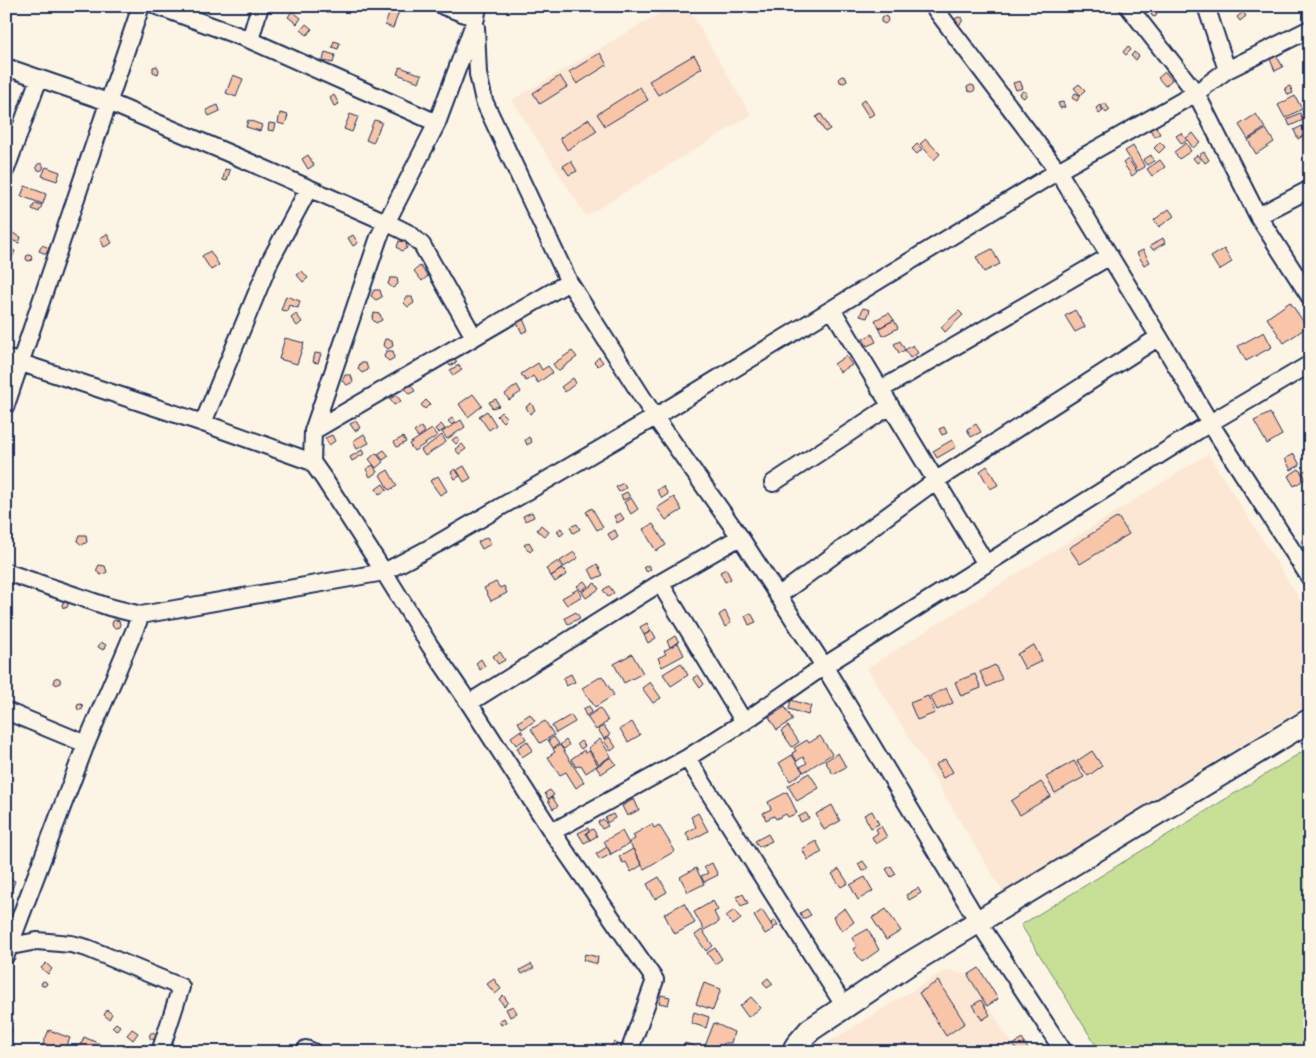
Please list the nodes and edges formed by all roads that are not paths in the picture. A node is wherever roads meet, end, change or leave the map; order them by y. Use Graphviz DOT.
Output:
graph roads {
  1 [pos="141,6"];
  2 [pos="158,6"];
  3 [pos="260,6"];
  4 [pos="443,6"];
  5 [pos="1128,6"];
  6 [pos="1206,6"];
  7 [pos="938,8"];
  8 [pos="477,12"];
  9 [pos="1310,29"];
  10 [pos="250,40"];
  11 [pos="6,67"];
  12 [pos="1227,70"];
  13 [pos="39,78"];
  14 [pos="1196,93"];
  15 [pos="108,102"];
  16 [pos="437,123"];
  17 [pos="6,169"];
  18 [pos="1058,171"];
  19 [pos="309,188"];
  20 [pos="1310,189"];
  21 [pos="1258,216"];
  22 [pos="386,222"];
  23 [pos="1110,256"];
  24 [pos="569,282"];
  25 [pos="1310,297"];
  26 [pos="832,309"];
  27 [pos="474,337"];
  28 [pos="1159,337"];
  29 [pos="13,360"];
  30 [pos="1310,364"];
  31 [pos="880,390"];
  32 [pos="6,405"];
  33 [pos="890,406"];
  34 [pos="655,417"];
  35 [pos="203,423"];
  36 [pos="1210,423"];
  37 [pos="313,431"];
  38 [pos="312,462"];
  39 [pos="935,480"];
  40 [pos="774,483"];
  41 [pos="740,537"];
  42 [pos="986,564"];
  43 [pos="6,572"];
  44 [pos="384,572"];
  45 [pos="1310,578"];
  46 [pos="660,583"];
  47 [pos="778,596"];
  48 [pos="141,615"];
  49 [pos="824,666"];
  50 [pos="469,703"];
  51 [pos="6,711"];
  52 [pos="1310,720"];
  53 [pos="744,722"];
  54 [pos="86,744"];
  55 [pos="687,758"];
  56 [pos="552,832"];
  57 [pos="979,923"];
  58 [pos="7,949"];
  59 [pos="845,1007"];
  60 [pos="160,1052"];
  61 [pos="305,1052"];
  62 [pos="313,1052"];
  63 [pos="629,1052"];
  64 [pos="793,1052"];
  65 [pos="1064,1052"];
  1 -- 15 [label="street"];
  2 -- 10 [label="street"];
  3 -- 10 [label="street"];
  4 -- 8 [label="street"];
  5 -- 14 [label="street"];
  6 -- 12 [label="street"];
  7 -- 18 [label="street"];
  8 -- 16 [label="street"];
  8 -- 24 [label="street"];
  9 -- 12 [label="street"];
  10 -- 16 [label="street"];
  11 -- 13 [label="street"];
  12 -- 14 [label="street"];
  13 -- 15 [label="street"];
  13 -- 17 [label="street"];
  14 -- 18 [label="street"];
  14 -- 21 [label="street"];
  15 -- 19 [label="street"];
  15 -- 29 [label="street"];
  16 -- 22 [label="street"];
  18 -- 23 [label="street"];
  18 -- 26 [label="street"];
  19 -- 22 [label="street"];
  19 -- 35 [label="street"];
  20 -- 21 [label="street"];
  21 -- 25 [label="street"];
  22 -- 27 [label="street"];
  22 -- 37 [label="street"];
  23 -- 28 [label="street"];
  23 -- 31 [label="street"];
  24 -- 27 [label="street"];
  24 -- 34 [label="street"];
  26 -- 31 [label="street"];
  26 -- 34 [label="street"];
  27 -- 37 [label="street"];
  28 -- 36 [label="street"];
  28 -- 39 [label="street"];
  29 -- 32 [label="street"];
  29 -- 35 [label="street"];
  30 -- 36 [label="street"];
  31 -- 33 [label="street"];
  33 -- 39 [label="street"];
  33 -- 40 [label="street"];
  34 -- 41 [label="street"];
  34 -- 44 [label="street"];
  35 -- 38 [label="street"];
  36 -- 42 [label="street"];
  36 -- 45 [label="street"];
  37 -- 38 [label="street"];
  38 -- 44 [label="street"];
  39 -- 42 [label="street"];
  39 -- 47 [label="street"];
  41 -- 46 [label="street"];
  41 -- 47 [label="street"];
  42 -- 49 [label="street"];
  43 -- 48 [label="street"];
  44 -- 48 [label="street"];
  44 -- 50 [label="street"];
  46 -- 50 [label="street"];
  46 -- 53 [label="street"];
  47 -- 49 [label="street"];
  48 -- 54 [label="street"];
  49 -- 53 [label="street"];
  49 -- 57 [label="street"];
  50 -- 56 [label="street"];
  51 -- 54 [label="street"];
  52 -- 57 [label="street"];
  53 -- 55 [label="street"];
  54 -- 58 [label="street"];
  55 -- 56 [label="street"];
  55 -- 59 [label="street"];
  56 -- 63 [label="street"];
  57 -- 59 [label="street"];
  57 -- 65 [label="street"];
  58 -- 60 [label="street"];
  59 -- 64 [label="street"];
  61 -- 62 [label="street"];
}
